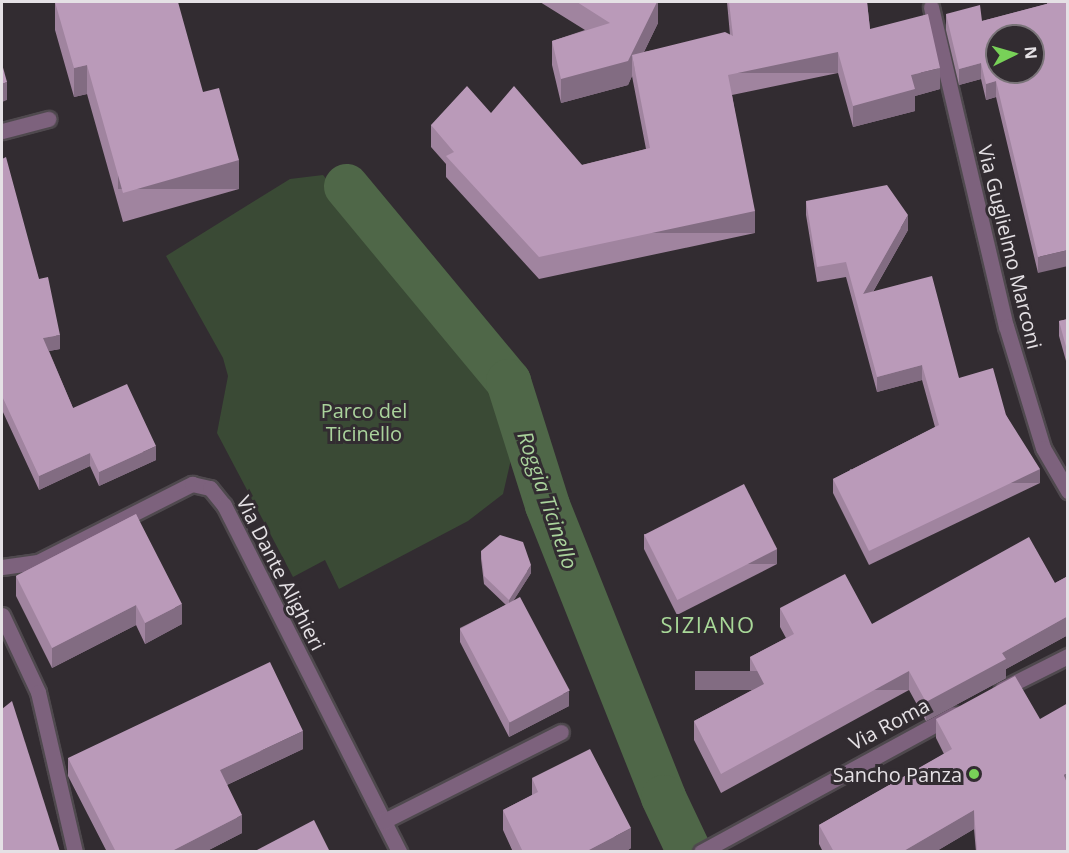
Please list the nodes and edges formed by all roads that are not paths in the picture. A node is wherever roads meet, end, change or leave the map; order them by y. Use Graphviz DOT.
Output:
graph roads {
  1 [pos="931,7"];
  2 [pos="48,119"];
  3 [pos="2,131"];
  4 [pos="1068,491"];
  5 [pos="2,567"];
  6 [pos="2,615"];
  7 [pos="1068,656"];
  8 [pos="985,698"];
  9 [pos="964,709"];
  10 [pos="561,732"];
  11 [pos="384,821"];
  12 [pos="75,852"];
  13 [pos="399,852"];
  14 [pos="701,852"];
  1 -- 4 [label="street, Via Guglielmo Marconi"];
  2 -- 3 [label="street"];
  5 -- 11 [label="street, Via Dante Alighieri"];
  6 -- 12 [label="street"];
  7 -- 8 [label="street"];
  9 -- 14 [label="street, Via Roma"];
  10 -- 11 [label="street"];
  11 -- 13 [label="street, Via Dante Alighieri"];
}
